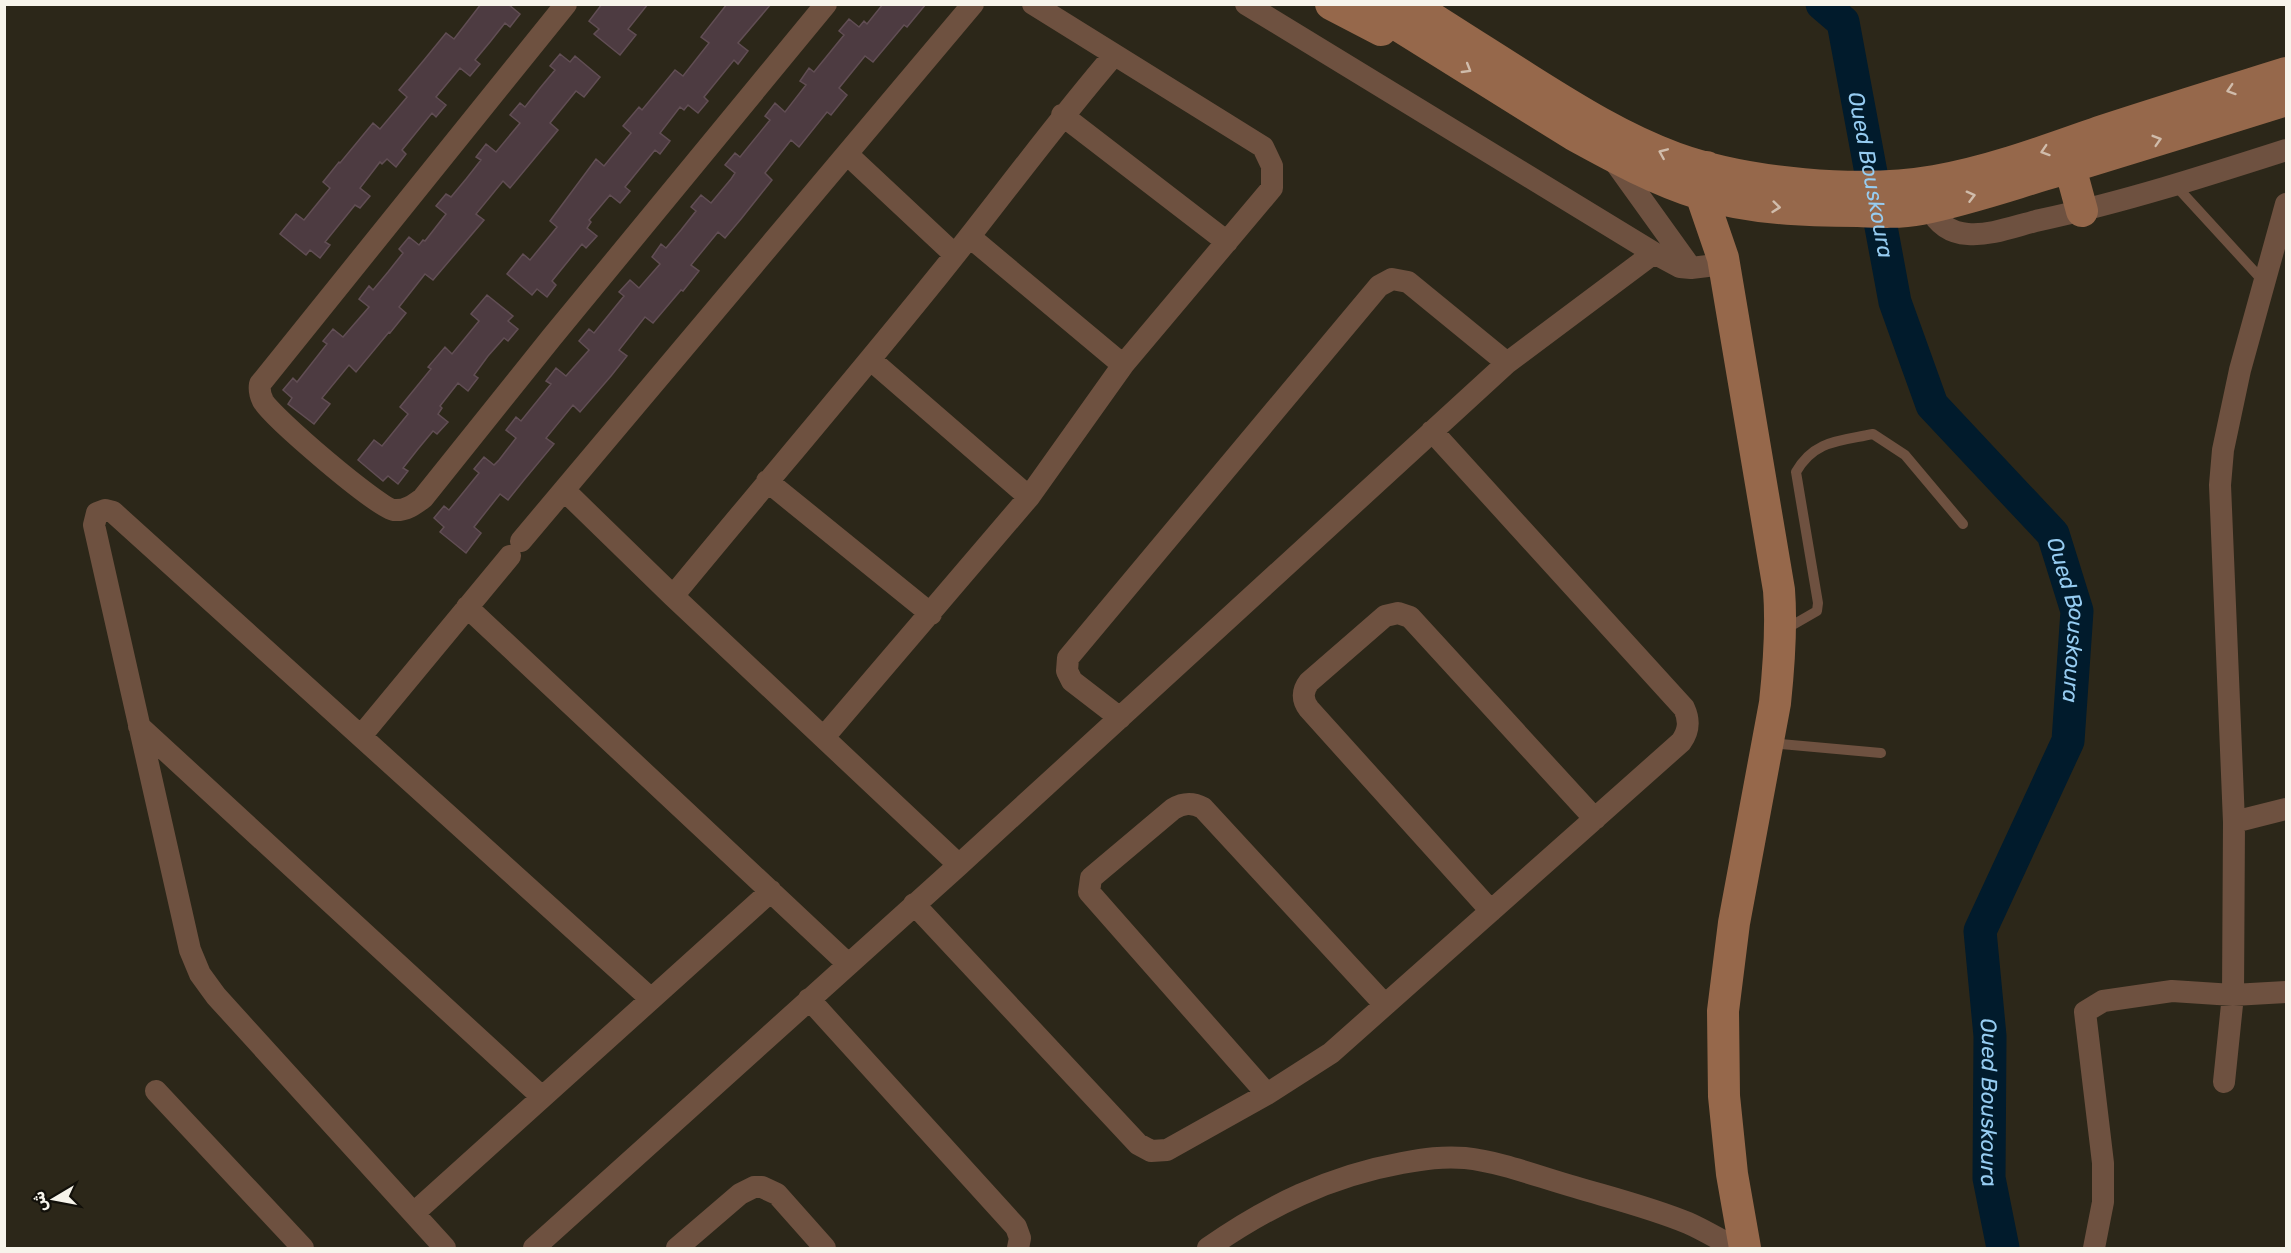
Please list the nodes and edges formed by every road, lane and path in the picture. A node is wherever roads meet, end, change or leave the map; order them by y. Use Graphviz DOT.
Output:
graph roads {
  1 [pos="566,4"];
  2 [pos="826,4"];
  3 [pos="973,4"];
  4 [pos="1033,4"];
  5 [pos="1246,4"];
  6 [pos="1331,4"];
  7 [pos="1364,4"];
  8 [pos="1410,4"];
  9 [pos="1439,51"];
  10 [pos="1114,55"];
  11 [pos="2286,73"];
  12 [pos="2286,100"];
  13 [pos="1062,115"];
  14 [pos="2286,150"];
  15 [pos="847,154"];
  16 [pos="1609,154"];
  17 [pos="2070,167"];
  18 [pos="1704,181"];
  19 [pos="2176,186"];
  20 [pos="1741,189"];
  21 [pos="1890,199"];
  22 [pos="2286,204"];
  23 [pos="1929,207"];
  24 [pos="2082,211"];
  25 [pos="970,237"];
  26 [pos="1227,242"];
  27 [pos="1654,253"];
  28 [pos="955,255"];
  29 [pos="1723,261"];
  30 [pos="1691,268"];
  31 [pos="2264,282"];
  32 [pos="871,360"];
  33 [pos="1507,363"];
  34 [pos="1123,365"];
  35 [pos="1432,431"];
  36 [pos="767,481"];
  37 [pos="564,490"];
  38 [pos="1029,497"];
  39 [pos="1963,524"];
  40 [pos="673,596"];
  41 [pos="467,607"];
  42 [pos="931,614"];
  43 [pos="1781,631"];
  44 [pos="1120,718"];
  45 [pos="139,726"];
  46 [pos="361,736"];
  47 [pos="824,737"];
  48 [pos="1767,743"];
  49 [pos="1881,753"];
  50 [pos="2286,809"];
  51 [pos="1595,819"];
  52 [pos="2234,822"];
  53 [pos="959,865"];
  54 [pos="771,891"];
  55 [pos="914,904"];
  56 [pos="1491,911"];
  57 [pos="848,964"];
  58 [pos="2286,992"];
  59 [pos="2233,995"];
  60 [pos="651,999"];
  61 [pos="809,999"];
  62 [pos="1385,1005"];
  63 [pos="2224,1082"];
  64 [pos="156,1091"];
  65 [pos="1267,1094"];
  66 [pos="542,1097"];
  67 [pos="414,1213"];
  68 [pos="303,1248"];
  69 [pos="445,1248"];
  70 [pos="534,1248"];
  71 [pos="676,1248"];
  72 [pos="825,1248"];
  73 [pos="1018,1248"];
  74 [pos="1208,1248"];
  75 [pos="1736,1248"];
  76 [pos="1745,1248"];
  77 [pos="2094,1248"];
  1 -- 2 [label="street"];
  3 -- 15 [label="street"];
  4 -- 10 [label="street"];
  5 -- 27 [label="street"];
  6 -- 9 [label="main road"];
  7 -- 9 [label="main road"];
  18 -- 8 [label="main road, one-way"];
  9 -- 16 [label="main road, one-way"];
  10 -- 13 [label="street"];
  10 -- 26 [label="street"];
  11 -- 21 [label="main road, one-way"];
  17 -- 12 [label="main road, one-way"];
  13 -- 25 [label="street"];
  13 -- 26 [label="street"];
  14 -- 19 [label="street"];
  15 -- 28 [label="street"];
  15 -- 37 [label="street"];
  16 -- 18 [label="main road"];
  16 -- 30 [label="street"];
  23 -- 17 [label="main road, one-way"];
  17 -- 24 [label="main road"];
  18 -- 20 [label="main road"];
  18 -- 29 [label="main road"];
  19 -- 24 [label="street"];
  19 -- 31 [label="lane"];
  20 -- 21 [label="main road"];
  20 -- 29 [label="main road"];
  21 -- 23 [label="main road"];
  22 -- 31 [label="street"];
  23 -- 24 [label="street"];
  25 -- 28 [label="street"];
  25 -- 34 [label="street"];
  26 -- 34 [label="street"];
  27 -- 30 [label="street"];
  27 -- 33 [label="street"];
  28 -- 32 [label="street"];
  29 -- 30 [label="street"];
  29 -- 43 [label="main road"];
  31 -- 52 [label="street"];
  32 -- 36 [label="street"];
  32 -- 38 [label="street"];
  33 -- 35 [label="street"];
  33 -- 44 [label="street"];
  34 -- 38 [label="street"];
  35 -- 44 [label="street"];
  35 -- 51 [label="street"];
  36 -- 40 [label="street"];
  36 -- 42 [label="street"];
  37 -- 40 [label="street"];
  37 -- 41 [label="street"];
  38 -- 42 [label="street"];
  39 -- 43 [label="lane"];
  40 -- 47 [label="street"];
  41 -- 46 [label="street"];
  41 -- 54 [label="street"];
  42 -- 47 [label="street"];
  43 -- 48 [label="main road"];
  44 -- 53 [label="street"];
  45 -- 46 [label="street"];
  45 -- 66 [label="street"];
  45 -- 67 [label="street"];
  46 -- 60 [label="street"];
  47 -- 53 [label="street"];
  48 -- 49 [label="lane"];
  48 -- 76 [label="main road"];
  50 -- 52 [label="street"];
  51 -- 56 [label="street"];
  51 -- 56 [label="street"];
  52 -- 59 [label="street"];
  53 -- 55 [label="street"];
  54 -- 57 [label="street"];
  54 -- 60 [label="street"];
  55 -- 57 [label="street"];
  55 -- 65 [label="street"];
  56 -- 62 [label="street"];
  57 -- 61 [label="street"];
  58 -- 59 [label="street"];
  59 -- 63 [label="street"];
  59 -- 77 [label="street"];
  60 -- 66 [label="street"];
  61 -- 70 [label="street"];
  61 -- 73 [label="street"];
  62 -- 65 [label="street"];
  62 -- 65 [label="street"];
  64 -- 68 [label="street"];
  66 -- 67 [label="street"];
  67 -- 69 [label="street"];
  71 -- 72 [label="street"];
  74 -- 75 [label="street"];
}
